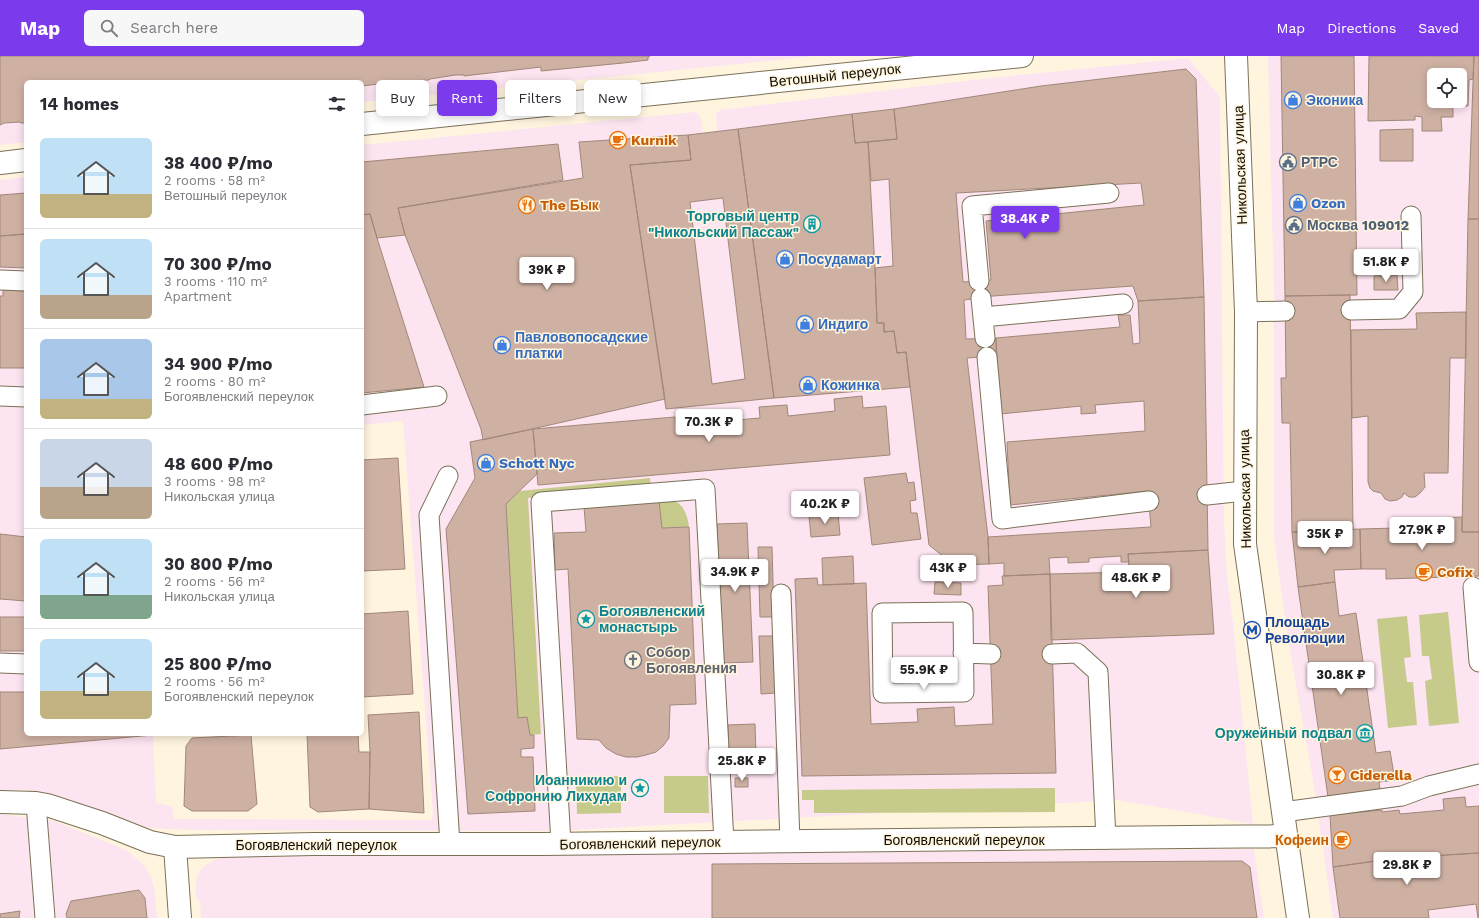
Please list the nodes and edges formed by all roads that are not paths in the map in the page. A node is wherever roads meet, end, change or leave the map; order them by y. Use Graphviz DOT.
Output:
graph roads {
  1 [pos="1022,56"];
  2 [pos="1236,56"];
  3 [pos="364,124"];
  4 [pos="24,160"];
  5 [pos="0,163"];
  6 [pos="1109,193"];
  7 [pos="1412,216"];
  8 [pos="0,280"];
  9 [pos="24,281"];
  10 [pos="1124,304"];
  11 [pos="1350,310"];
  12 [pos="1285,311"];
  13 [pos="1246,312"];
  14 [pos="983,317"];
  15 [pos="0,396"];
  16 [pos="24,396"];
  17 [pos="437,396"];
  18 [pos="364,405"];
  19 [pos="448,476"];
  20 [pos="1244,491"];
  21 [pos="1207,495"];
  22 [pos="1149,501"];
  23 [pos="1473,587"];
  24 [pos="781,594"];
  25 [pos="963,653"];
  26 [pos="991,654"];
  27 [pos="1052,654"];
  28 [pos="1479,662"];
  29 [pos="0,664"];
  30 [pos="24,664"];
  31 [pos="1479,774"];
  32 [pos="0,802"];
  33 [pos="36,802"];
  34 [pos="1283,812"];
  35 [pos="1286,836"];
  36 [pos="1106,839"];
  37 [pos="790,841"];
  38 [pos="724,842"];
  39 [pos="561,843"];
  40 [pos="450,844"];
  41 [pos="175,847"];
  42 [pos="45,918"];
  43 [pos="180,918"];
  44 [pos="1298,918"];
  1 -- 3 [label="street, Ветошный переулок"];
  2 -- 13 [label="street, Никольская улица"];
  4 -- 5 [label="street"];
  6 -- 14 [label="lane"];
  7 -- 11 [label="lane"];
  8 -- 9 [label="lane"];
  10 -- 14 [label="lane"];
  12 -- 13 [label="lane"];
  13 -- 20 [label="street, Никольская улица"];
  14 -- 22 [label="lane"];
  15 -- 16 [label="lane"];
  17 -- 18 [label="lane"];
  19 -- 40 [label="lane"];
  20 -- 21 [label="lane"];
  20 -- 34 [label="street, Никольская улица"];
  23 -- 28 [label="lane"];
  24 -- 37 [label="lane"];
  25 -- 25 [label="lane"];
  25 -- 26 [label="lane"];
  27 -- 36 [label="lane"];
  29 -- 30 [label="lane"];
  31 -- 34 [label="lane"];
  32 -- 33 [label="street, Богоявленский переулок"];
  33 -- 41 [label="street, Богоявленский переулок"];
  33 -- 42 [label="lane"];
  34 -- 35 [label="street, Никольская улица"];
  35 -- 36 [label="street, Богоявленский переулок"];
  35 -- 44 [label="street, Никольская улица"];
  36 -- 37 [label="street, Богоявленский переулок"];
  37 -- 38 [label="street, Богоявленский переулок"];
  38 -- 39 [label="street, Богоявленский переулок"];
  38 -- 39 [label="lane"];
  39 -- 40 [label="street, Богоявленский переулок"];
  40 -- 41 [label="street, Богоявленский переулок"];
  41 -- 43 [label="street"];
}
